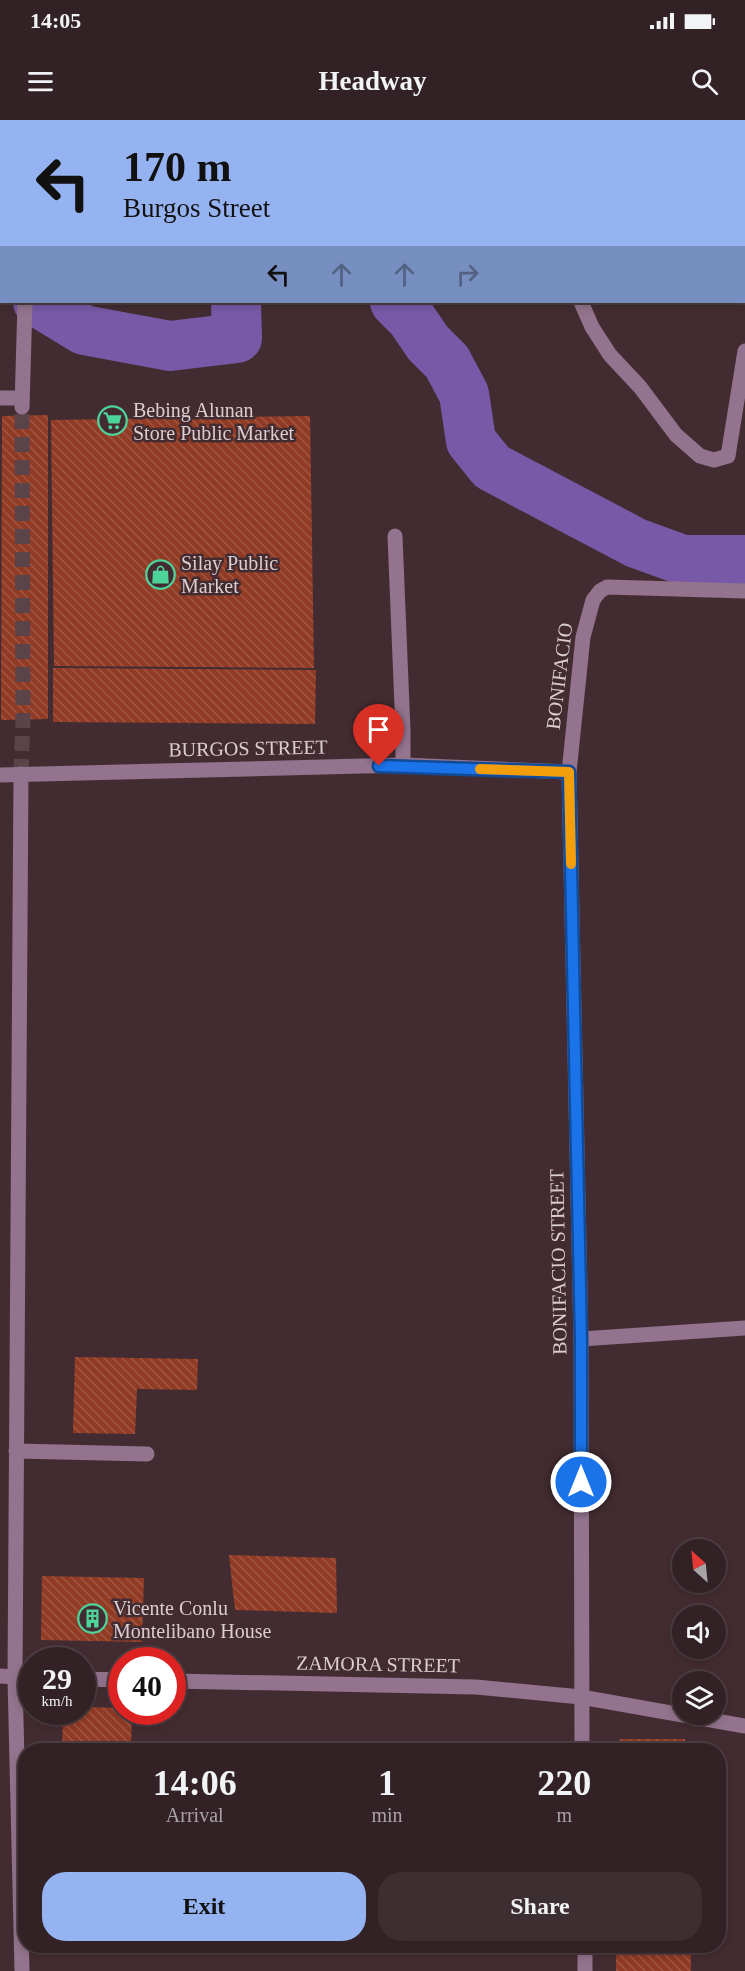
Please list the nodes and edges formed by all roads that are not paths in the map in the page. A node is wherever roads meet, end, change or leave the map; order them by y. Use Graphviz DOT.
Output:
graph roads {
  1 [pos="25,303"];
  2 [pos="581,303"];
  3 [pos="745,351"];
  4 [pos="0,398"];
  5 [pos="395,536"];
  6 [pos="745,591"];
  7 [pos="403,765"];
  8 [pos="569,772"];
  9 [pos="21,774"];
  10 [pos="0,775"];
  11 [pos="745,1328"];
  12 [pos="581,1339"];
  13 [pos="16,1451"];
  14 [pos="147,1454"];
  15 [pos="7,1677"];
  16 [pos="186,1681"];
  17 [pos="581,1698"];
  18 [pos="745,1726"];
  19 [pos="582,1743"];
  20 [pos="18,1893"];
  21 [pos="21,1953"];
  22 [pos="585,1953"];
  23 [pos="22,1971"];
  24 [pos="585,1971"];
  1 -- 4 [label="street"];
  2 -- 3 [label="street"];
  5 -- 7 [label="street"];
  6 -- 8 [label="street, BONIFACIO"];
  7 -- 8 [label="street, BURGOS STREET"];
  7 -- 9 [label="street, BURGOS STREET"];
  8 -- 12 [label="street, BONIFACIO STREET"];
  9 -- 10 [label="street, BURGOS STREET"];
  9 -- 13 [label="street"];
  11 -- 12 [label="street"];
  12 -- 17 [label="street, BONIFACIO STREET"];
  13 -- 14 [label="street"];
  13 -- 15 [label="street"];
  15 -- 20 [label="street"];
  16 -- 17 [label="street, ZAMORA STREET"];
  17 -- 18 [label="street, ZAMORA STREET"];
  17 -- 19 [label="street, BONIFACIO STREET"];
  21 -- 23 [label="street"];
  22 -- 24 [label="street"];
}
